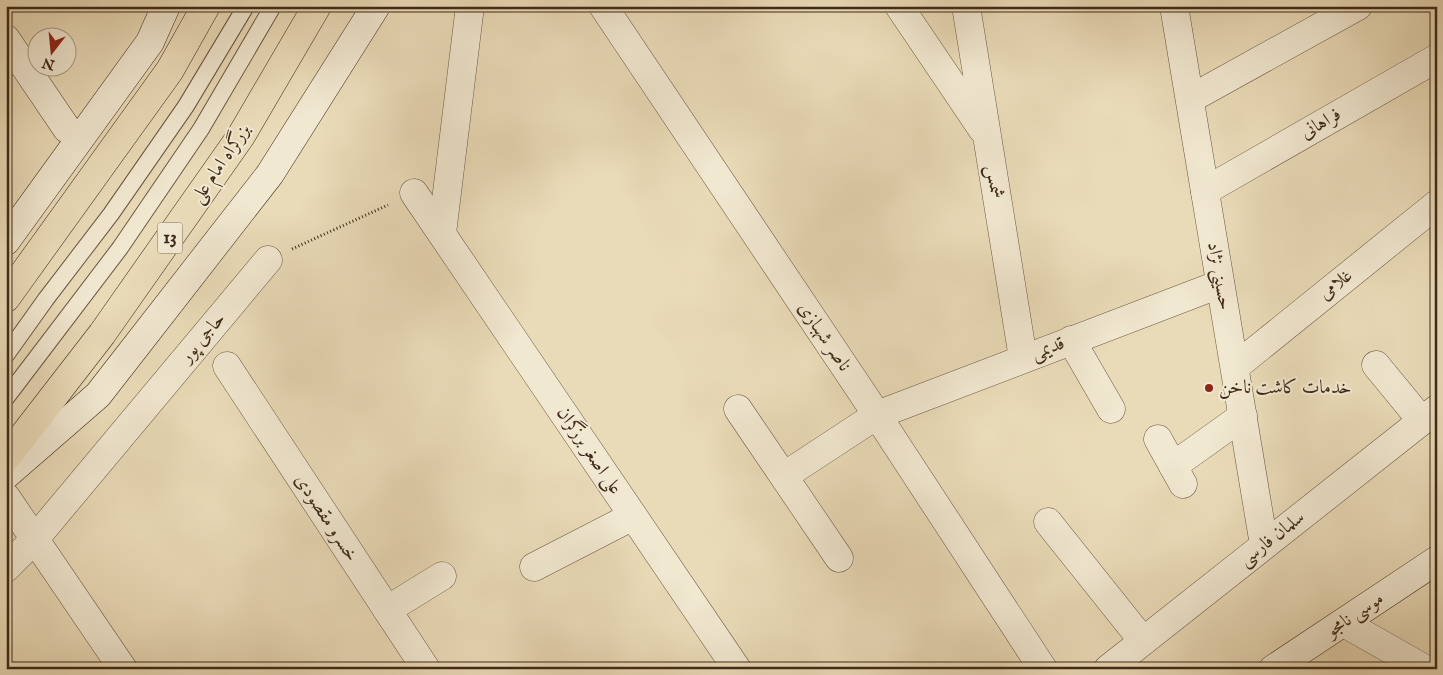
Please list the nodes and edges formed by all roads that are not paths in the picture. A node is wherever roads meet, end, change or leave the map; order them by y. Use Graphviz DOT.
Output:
graph roads {
  1 [pos="166,6"];
  2 [pos="206,6"];
  3 [pos="246,6"];
  4 [pos="273,6"];
  5 [pos="317,6"];
  6 [pos="376,6"];
  7 [pos="470,6"];
  8 [pos="603,6"];
  9 [pos="899,6"];
  10 [pos="966,6"];
  11 [pos="1174,6"];
  12 [pos="1358,6"];
  13 [pos="6,39"];
  14 [pos="1437,58"];
  15 [pos="1190,99"];
  16 [pos="67,129"];
  17 [pos="987,135"];
  18 [pos="1205,191"];
  19 [pos="414,193"];
  20 [pos="1437,204"];
  21 [pos="442,233"];
  22 [pos="6,241"];
  23 [pos="268,260"];
  24 [pos="1220,284"];
  25 [pos="6,298"];
  26 [pos="1071,340"];
  27 [pos="6,355"];
  28 [pos="1023,358"];
  29 [pos="1376,365"];
  30 [pos="228,366"];
  31 [pos="1234,367"];
  32 [pos="6,398"];
  33 [pos="738,409"];
  34 [pos="1111,409"];
  35 [pos="876,415"];
  36 [pos="1429,415"];
  37 [pos="1242,416"];
  38 [pos="1158,439"];
  39 [pos="6,458"];
  40 [pos="6,475"];
  41 [pos="784,476"];
  42 [pos="12,506"];
  43 [pos="633,516"];
  44 [pos="1048,522"];
  45 [pos="34,540"];
  46 [pos="1264,545"];
  47 [pos="839,558"];
  48 [pos="1437,560"];
  49 [pos="534,567"];
  50 [pos="6,568"];
  51 [pos="442,576"];
  52 [pos="387,610"];
  53 [pos="1344,623"];
  54 [pos="1143,641"];
  55 [pos="123,669"];
  56 [pos="426,669"];
  57 [pos="738,669"];
  58 [pos="1043,669"];
  59 [pos="1108,669"];
  60 [pos="1273,669"];
  61 [pos="1425,669"];
  1 -- 22 [label="street"];
  2 -- 25 [label="highway"];
  3 -- 27 [label="lane"];
  4 -- 32 [label="lane"];
  5 -- 39 [label="highway, بزرگراه امام علی / 13"];
  6 -- 40 [label="street"];
  7 -- 21 [label="street"];
  8 -- 35 [label="street, ناصر شهبازی"];
  9 -- 17 [label="street"];
  10 -- 17 [label="street, شمس"];
  11 -- 15 [label="street, حسینی نژاد"];
  12 -- 15 [label="street"];
  13 -- 16 [label="street"];
  14 -- 18 [label="street, فراهانی"];
  15 -- 18 [label="street, حسینی نژاد"];
  17 -- 28 [label="street, شمس"];
  18 -- 24 [label="street, حسینی نژاد"];
  19 -- 21 [label="street, علی اصغر برزگران"];
  20 -- 31 [label="street, غلامی"];
  21 -- 43 [label="street, علی اصغر برزگران"];
  23 -- 45 [label="street, حاجی پور"];
  24 -- 26 [label="street, قدیمی"];
  24 -- 31 [label="street, حسینی نژاد"];
  26 -- 28 [label="street, قدیمی"];
  26 -- 34 [label="street"];
  28 -- 35 [label="street, قدیمی"];
  29 -- 36 [label="street"];
  30 -- 52 [label="street, خسرو مقصودی"];
  31 -- 37 [label="street, حسینی نژاد"];
  33 -- 41 [label="street"];
  35 -- 41 [label="street, قدیمی"];
  35 -- 58 [label="street, ناصر شهبازی"];
  36 -- 46 [label="street, سلمان فارسی"];
  37 -- 38 [label="street"];
  37 -- 46 [label="street, حسینی نژاد"];
  41 -- 47 [label="street"];
  42 -- 45 [label="street"];
  43 -- 49 [label="street"];
  43 -- 57 [label="street, علی اصغر برزگران"];
  44 -- 54 [label="street"];
  45 -- 50 [label="street, حاجی پور"];
  45 -- 55 [label="street"];
  46 -- 54 [label="street, سلمان فارسی"];
  48 -- 53 [label="street, موسی نامجو"];
  51 -- 52 [label="street"];
  52 -- 56 [label="street, خسرو مقصودی"];
  53 -- 60 [label="street, موسی نامجو"];
  53 -- 61 [label="street"];
  54 -- 59 [label="street, سلمان فارسی"];
}
